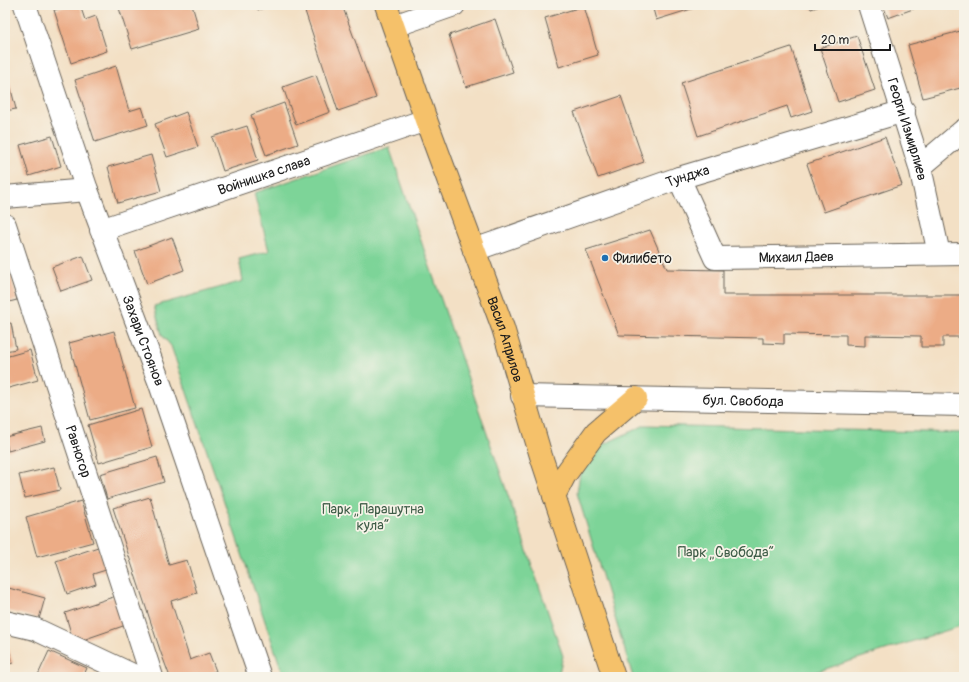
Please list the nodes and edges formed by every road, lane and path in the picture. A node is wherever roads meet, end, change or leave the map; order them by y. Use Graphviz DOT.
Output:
graph roads {
  1 [pos="25,5"];
  2 [pos="386,5"];
  3 [pos="454,5"];
  4 [pos="869,5"];
  5 [pos="394,26"];
  6 [pos="904,111"];
  7 [pos="426,120"];
  8 [pos="964,130"];
  9 [pos="920,167"];
  10 [pos="680,178"];
  11 [pos="87,190"];
  12 [pos="5,197"];
  13 [pos="5,225"];
  14 [pos="101,230"];
  15 [pos="474,250"];
  16 [pos="939,254"];
  17 [pos="964,254"];
  18 [pos="522,396"];
  19 [pos="636,398"];
  20 [pos="964,405"];
  21 [pos="554,496"];
  22 [pos="5,622"];
  23 [pos="137,677"];
  24 [pos="152,677"];
  25 [pos="260,677"];
  26 [pos="614,677"];
  1 -- 11 [label="street, Захари Стоянов"];
  2 -- 5 [label="main road, Васил Априлов"];
  3 -- 5 [label="street"];
  4 -- 6 [label="street, Георги Измирлиев"];
  5 -- 7 [label="main road, Васил Априлов"];
  6 -- 9 [label="street, Георги Измирлиев"];
  6 -- 10 [label="street, Тунджа"];
  7 -- 14 [label="street, Войнишка слава"];
  7 -- 15 [label="main road, Васил Априлов"];
  8 -- 9 [label="street"];
  9 -- 16 [label="street, Георги Измирлиев"];
  10 -- 15 [label="street, Тунджа"];
  10 -- 16 [label="street, Михаил Даев"];
  11 -- 12 [label="street"];
  11 -- 14 [label="street, Захари Стоянов"];
  13 -- 24 [label="street, Равногор"];
  14 -- 25 [label="street, Захари Стоянов"];
  15 -- 18 [label="main road, Васил Априлов"];
  16 -- 17 [label="street, Михаил Даев"];
  18 -- 19 [label="street, бул. Свобода"];
  18 -- 21 [label="main road, Васил Априлов"];
  19 -- 20 [label="street, бул. Свобода"];
  19 -- 21 [label="main road"];
  21 -- 26 [label="main road, Васил Априлов"];
  22 -- 23 [label="street"];
}
